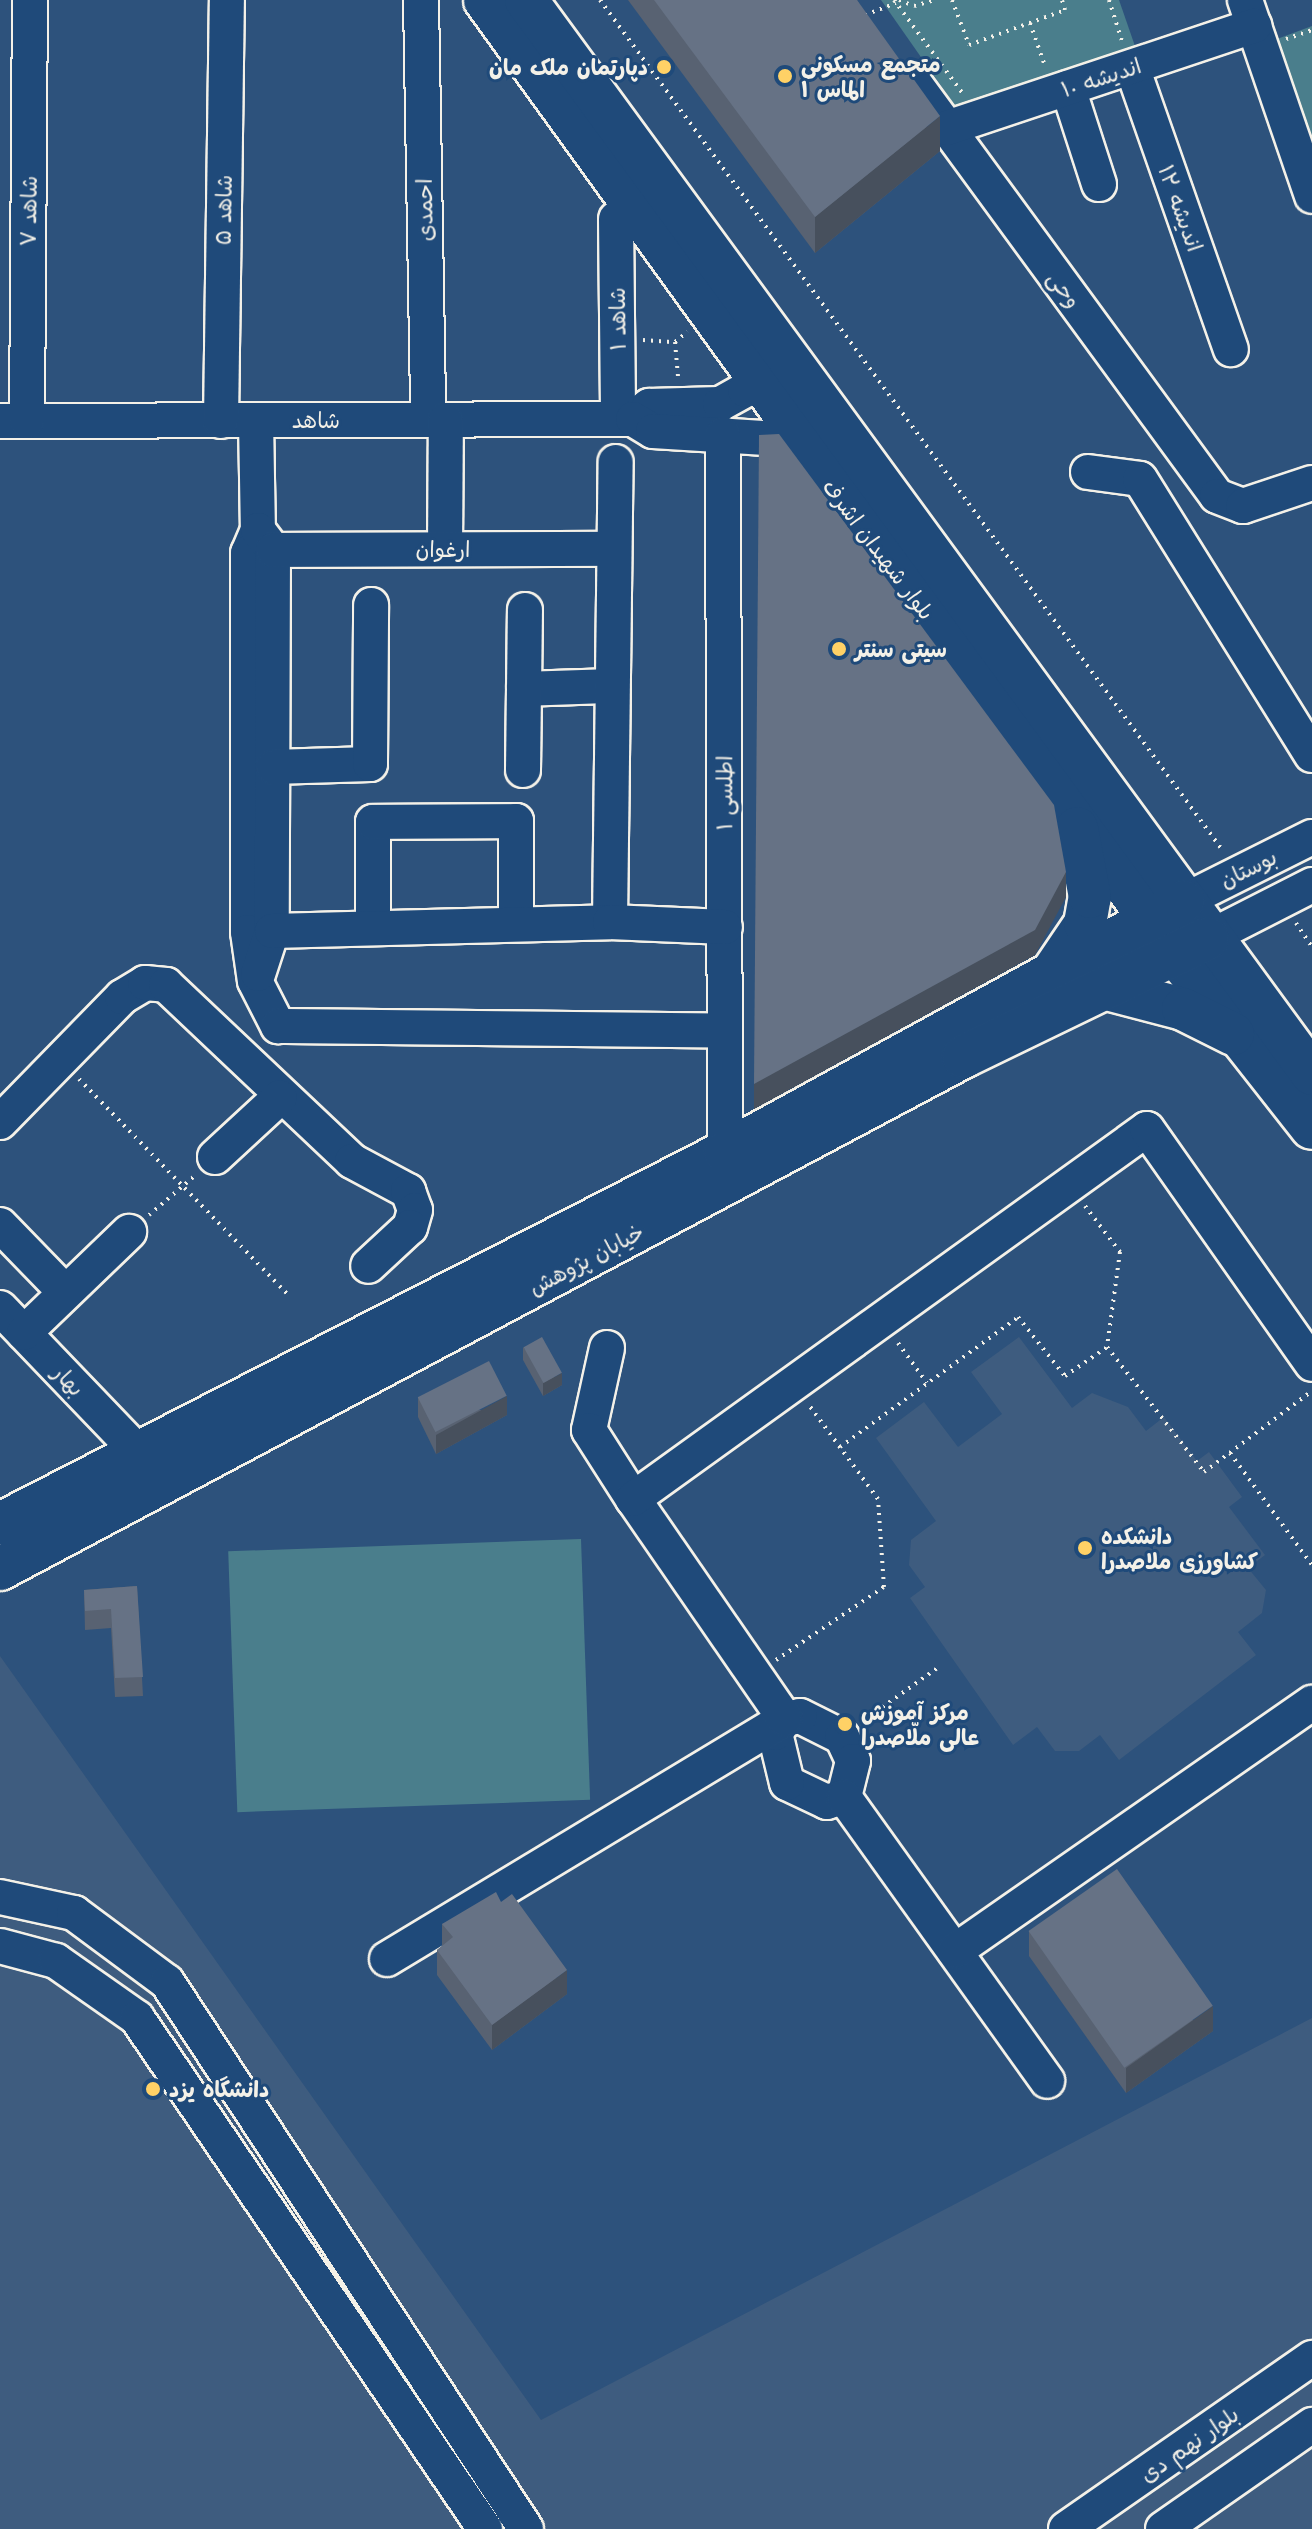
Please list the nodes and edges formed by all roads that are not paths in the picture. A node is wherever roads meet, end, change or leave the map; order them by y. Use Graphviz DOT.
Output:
graph roads {
  1 [pos="30,0"];
  2 [pos="227,0"];
  3 [pos="421,0"];
  4 [pos="485,0"];
  5 [pos="526,0"];
  6 [pos="1250,13"];
  7 [pos="892,52"];
  8 [pos="1121,57"];
  9 [pos="1052,76"];
  10 [pos="947,128"];
  11 [pos="1099,184"];
  12 [pos="1312,196"];
  13 [pos="649,218"];
  14 [pos="1231,349"];
  15 [pos="754,374"];
  16 [pos="626,419"];
  17 [pos="256,420"];
  18 [pos="437,420"];
  19 [pos="14,421"];
  20 [pos="221,421"];
  21 [pos="723,434"];
  22 [pos="798,440"];
  23 [pos="616,462"];
  24 [pos="1088,472"];
  25 [pos="1312,483"];
  26 [pos="265,540"];
  27 [pos="445,549"];
  28 [pos="613,549"];
  29 [pos="371,605"];
  30 [pos="525,610"];
  31 [pos="611,686"];
  32 [pos="524,689"];
  33 [pos="1312,755"];
  34 [pos="273,767"];
  35 [pos="523,770"];
  36 [pos="1069,804"];
  37 [pos="1312,837"];
  38 [pos="1312,885"];
  39 [pos="1168,909"];
  40 [pos="610,922"];
  41 [pos="516,924"];
  42 [pos="373,927"];
  43 [pos="725,927"];
  44 [pos="272,931"];
  45 [pos="1192,946"];
  46 [pos="1053,972"];
  47 [pos="255,981"];
  48 [pos="1103,988"];
  49 [pos="725,1031"];
  50 [pos="1250,1042"];
  51 [pos="1312,1074"];
  52 [pos="280,1097"];
  53 [pos="0,1122"];
  54 [pos="1312,1128"];
  55 [pos="725,1152"];
  56 [pos="215,1157"];
  57 [pos="0,1225"];
  58 [pos="129,1232"];
  59 [pos="368,1266"];
  60 [pos="65,1292"];
  61 [pos="0,1308"];
  62 [pos="24,1333"];
  63 [pos="607,1348"];
  64 [pos="1312,1364"];
  65 [pos="137,1451"];
  66 [pos="633,1499"];
  67 [pos="0,1524"];
  68 [pos="0,1569"];
  69 [pos="1312,1703"];
  70 [pos="785,1719"];
  71 [pos="844,1797"];
  72 [pos="0,1897"];
  73 [pos="0,1946"];
  74 [pos="955,1951"];
  75 [pos="387,1959"];
  76 [pos="1047,2081"];
  77 [pos="1312,2358"];
  78 [pos="424,2374"];
  79 [pos="394,2395"];
  80 [pos="1312,2425"];
  81 [pos="485,2529"];
  82 [pos="526,2529"];
  83 [pos="1066,2529"];
  84 [pos="1163,2529"];
  1 -- 19 [label="street, شاهد ۷"];
  2 -- 20 [label="street, شاهد ۵"];
  3 -- 18 [label="street, احمدی"];
  4 -- 13 [label="main road, بلوار شهیدان اشرف"];
  5 -- 13 [label="main road, بلوار شهیدان اشرف"];
  6 -- 8 [label="street, اندیشه ۱۰"];
  6 -- 12 [label="street"];
  7 -- 10 [label="street, وحی"];
  8 -- 9 [label="street, اندیشه ۱۰"];
  8 -- 14 [label="street, اندیشه ۱۲"];
  9 -- 10 [label="street, اندیشه ۱۰"];
  9 -- 11 [label="street"];
  10 -- 25 [label="street, وحی"];
  13 -- 15 [label="main road, بلوار شهیدان اشرف"];
  13 -- 16 [label="street, شاهد ۱"];
  13 -- 39 [label="main road, بلوار شهیدان اشرف"];
  15 -- 16 [label="street, شاهد"];
  15 -- 22 [label="main road, بلوار شهیدان اشرف"];
  16 -- 18 [label="street, شاهد"];
  16 -- 21 [label="street, شاهد"];
  17 -- 18 [label="street, شاهد"];
  17 -- 20 [label="street, شاهد"];
  17 -- 26 [label="street"];
  18 -- 27 [label="street, احمدی"];
  19 -- 20 [label="street, شاهد"];
  21 -- 22 [label="street, شاهد"];
  21 -- 43 [label="street, اطلسی ۱"];
  22 -- 36 [label="main road, بلوار شهیدان اشرف"];
  23 -- 28 [label="street"];
  24 -- 33 [label="street"];
  26 -- 27 [label="street, ارغوان"];
  26 -- 34 [label="street"];
  26 -- 47 [label="street"];
  27 -- 28 [label="street, ارغوان"];
  28 -- 31 [label="street"];
  29 -- 34 [label="street"];
  30 -- 32 [label="street"];
  31 -- 32 [label="street"];
  31 -- 40 [label="street"];
  32 -- 35 [label="street"];
  34 -- 44 [label="street"];
  36 -- 39 [label="main road, بلوار شهیدان اشرف"];
  36 -- 46 [label="main road"];
  37 -- 39 [label="street, بوستان"];
  38 -- 45 [label="street, بوستان"];
  39 -- 45 [label="main road, بلوار شهیدان اشرف"];
  39 -- 46 [label="main road, خیابان پژوهش"];
  40 -- 41 [label="street"];
  40 -- 43 [label="street"];
  41 -- 42 [label="street"];
  41 -- 42 [label="street"];
  42 -- 44 [label="street"];
  43 -- 49 [label="street, اطلسی ۱"];
  44 -- 47 [label="street"];
  45 -- 48 [label="main road, خیابان پژوهش"];
  45 -- 50 [label="main road, بلوار شهیدان اشرف"];
  45 -- 51 [label="main road, بلوار شهیدان اشرف"];
  46 -- 55 [label="main road, خیابان پژوهش"];
  47 -- 49 [label="street"];
  48 -- 50 [label="main road"];
  48 -- 68 [label="main road, خیابان پژوهش"];
  49 -- 55 [label="street, اطلسی ۱"];
  50 -- 54 [label="main road, بلوار شهیدان اشرف"];
  52 -- 53 [label="street"];
  52 -- 56 [label="street"];
  52 -- 59 [label="street"];
  55 -- 65 [label="main road, خیابان پژوهش"];
  57 -- 60 [label="street"];
  58 -- 60 [label="street"];
  60 -- 62 [label="street"];
  61 -- 62 [label="street, بهار"];
  62 -- 65 [label="street, بهار"];
  63 -- 66 [label="street"];
  64 -- 66 [label="street"];
  65 -- 67 [label="main road, خیابان پژوهش"];
  66 -- 70 [label="street"];
  69 -- 74 [label="street"];
  70 -- 71 [label="street"];
  70 -- 71 [label="street"];
  70 -- 75 [label="street"];
  71 -- 74 [label="street"];
  72 -- 78 [label="street"];
  73 -- 79 [label="street"];
  74 -- 76 [label="street"];
  77 -- 83 [label="street, بلوار نهم دی"];
  78 -- 79 [label="street"];
  78 -- 82 [label="street"];
  79 -- 81 [label="street"];
  80 -- 84 [label="street"];
}
